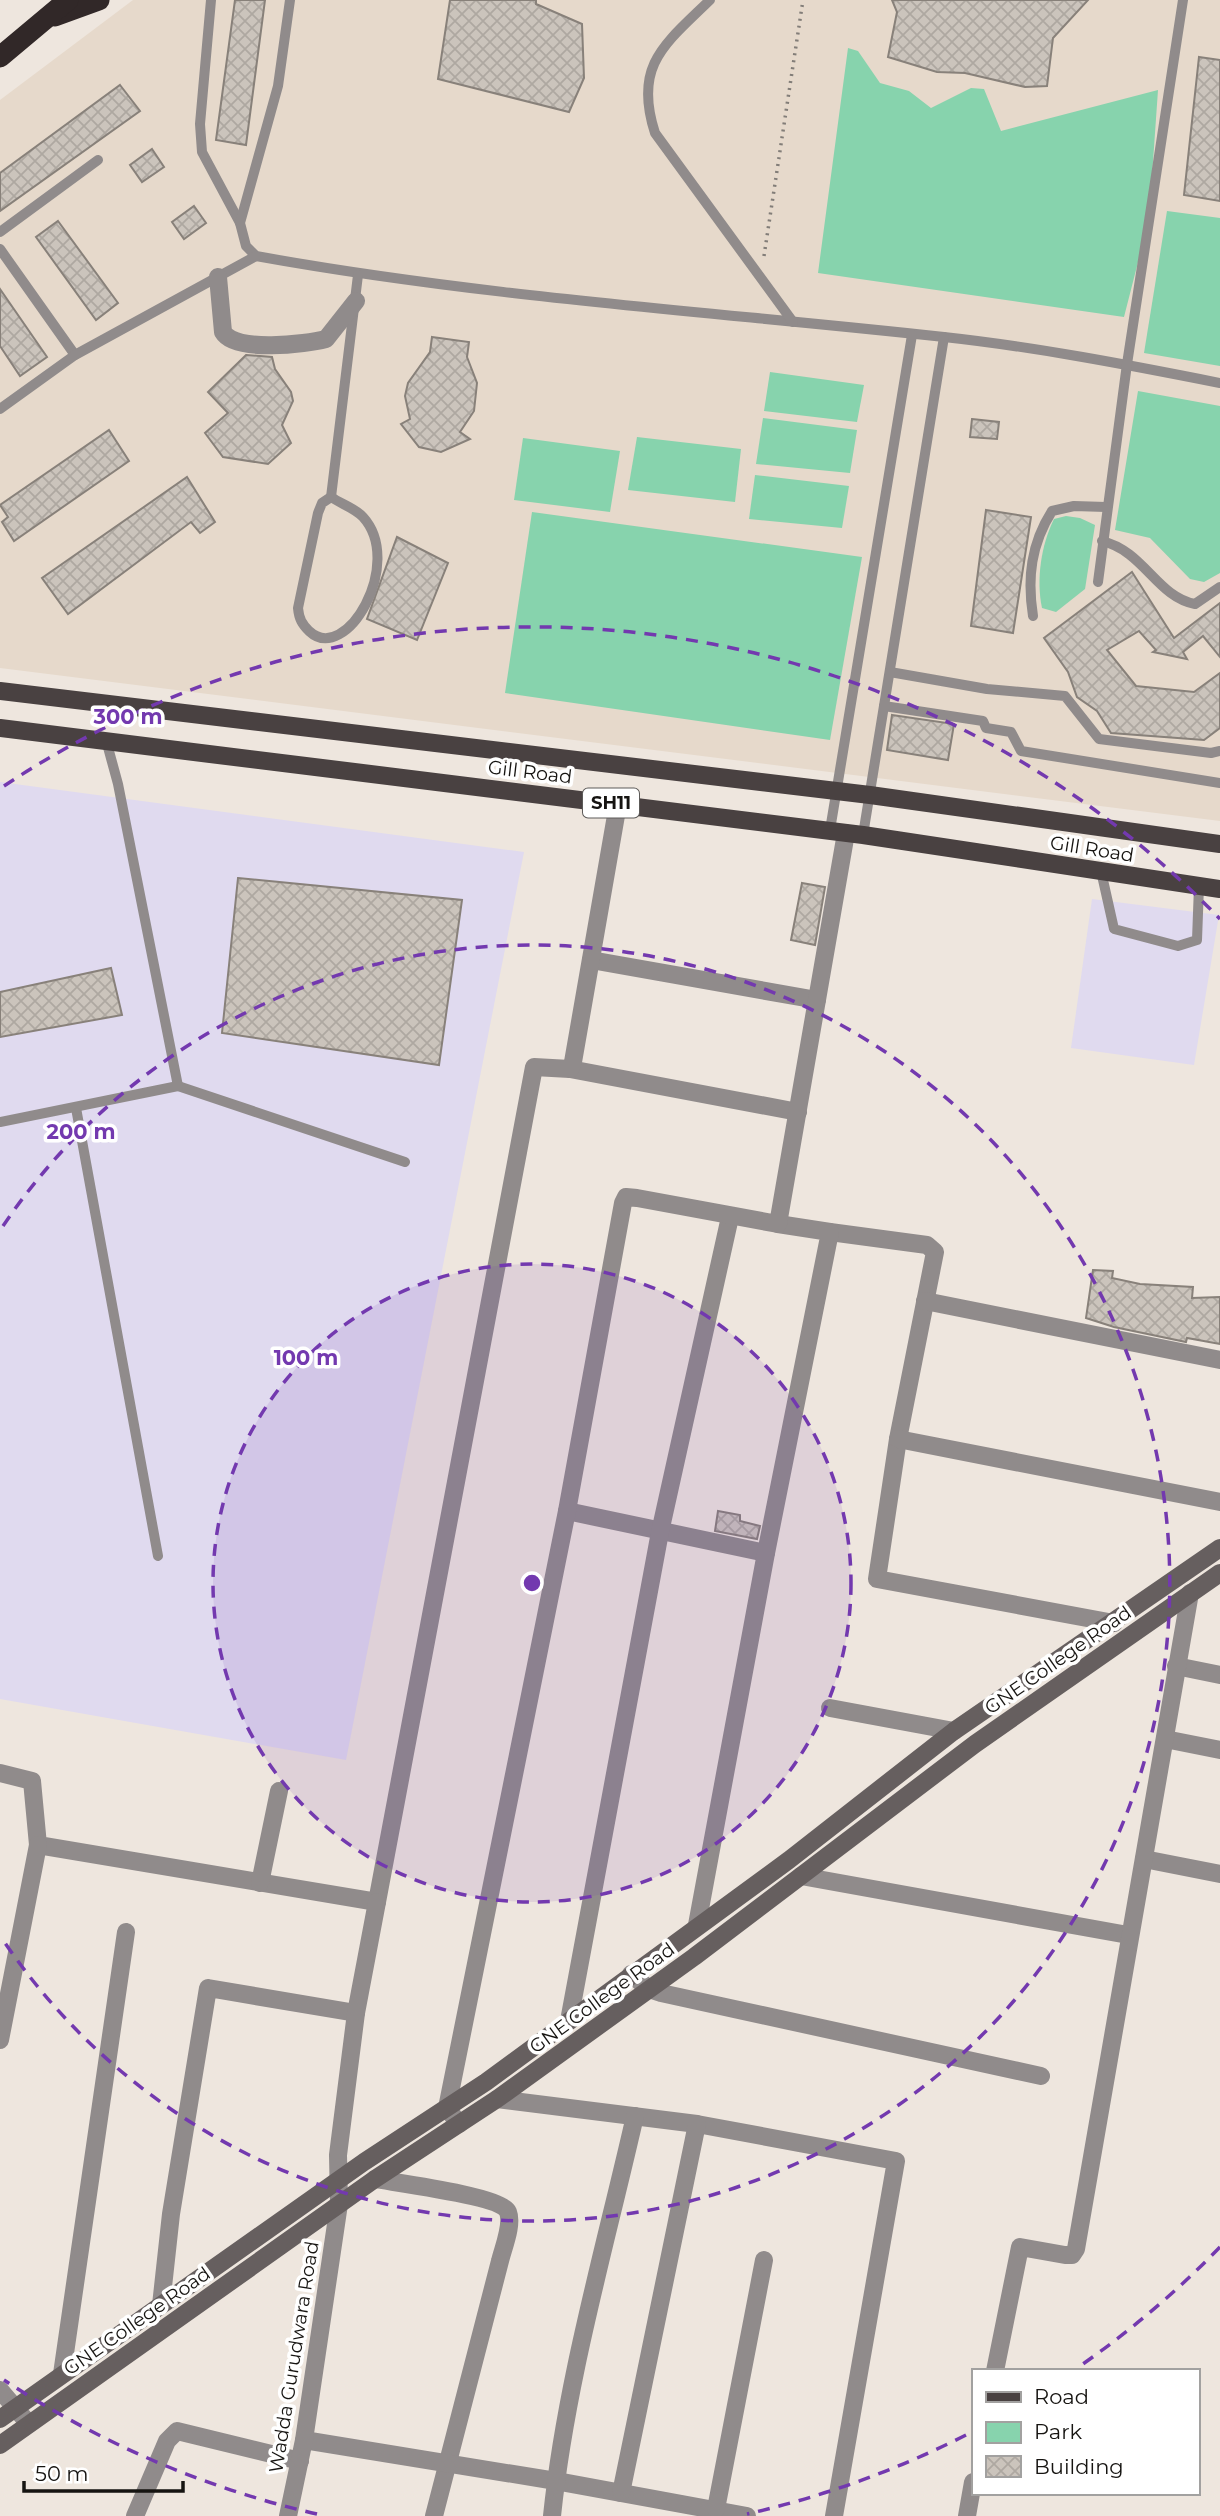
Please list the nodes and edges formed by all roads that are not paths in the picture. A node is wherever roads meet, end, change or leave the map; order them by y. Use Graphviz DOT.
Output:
graph roads {
  1 [pos="68,0"];
  2 [pos="99,0"];
  3 [pos="211,0"];
  4 [pos="290,0"];
  5 [pos="710,0"];
  6 [pos="1183,0"];
  7 [pos="49,18"];
  8 [pos="0,57"];
  9 [pos="98,160"];
  10 [pos="240,223"];
  11 [pos="0,232"];
  12 [pos="0,249"];
  13 [pos="256,256"];
  14 [pos="358,275"];
  15 [pos="218,277"];
  16 [pos="356,301"];
  17 [pos="793,322"];
  18 [pos="912,335"];
  19 [pos="944,337"];
  20 [pos="75,355"];
  21 [pos="1127,364"];
  22 [pos="1220,383"];
  23 [pos="0,410"];
  24 [pos="331,497"];
  25 [pos="1107,507"];
  26 [pos="1102,541"];
  27 [pos="1098,582"];
  28 [pos="1220,587"];
  29 [pos="1033,616"];
  30 [pos="890,672"];
  31 [pos="0,691"];
  32 [pos="884,706"];
  33 [pos="0,728"];
  34 [pos="106,738"];
  35 [pos="1220,751"];
  36 [pos="1220,783"];
  37 [pos="835,791"];
  38 [pos="870,795"];
  39 [pos="618,804"];
  40 [pos="846,833"];
  41 [pos="1220,844"];
  42 [pos="1101,871"];
  43 [pos="1199,886"];
  44 [pos="1220,889"];
  45 [pos="591,960"];
  46 [pos="817,1000"];
  47 [pos="570,1069"];
  48 [pos="178,1086"];
  49 [pos="76,1108"];
  50 [pos="798,1112"];
  51 [pos="0,1122"];
  52 [pos="405,1162"];
  53 [pos="730,1216"];
  54 [pos="778,1224"];
  55 [pos="830,1232"];
  56 [pos="925,1301"];
  57 [pos="1220,1360"];
  58 [pos="898,1439"];
  59 [pos="1220,1502"];
  60 [pos="567,1511"];
  61 [pos="660,1532"];
  62 [pos="1220,1548"];
  63 [pos="766,1553"];
  64 [pos="158,1556"];
  65 [pos="1220,1573"];
  66 [pos="1190,1593"];
  67 [pos="1114,1623"];
  68 [pos="1176,1666"];
  69 [pos="1220,1675"];
  70 [pos="830,1708"];
  71 [pos="954,1731"];
  72 [pos="1165,1739"];
  73 [pos="1220,1750"];
  74 [pos="0,1773"];
  75 [pos="279,1791"];
  76 [pos="38,1845"];
  77 [pos="1144,1859"];
  78 [pos="1220,1874"];
  79 [pos="801,1877"];
  80 [pos="260,1883"];
  81 [pos="377,1902"];
  82 [pos="697,1925"];
  83 [pos="126,1932"];
  84 [pos="1128,1935"];
  85 [pos="631,1974"];
  86 [pos="649,1989"];
  87 [pos="356,2013"];
  88 [pos="2,2017"];
  89 [pos="569,2021"];
  90 [pos="0,2040"];
  91 [pos="1041,2076"];
  92 [pos="497,2099"];
  93 [pos="447,2108"];
  94 [pos="635,2116"];
  95 [pos="459,2124"];
  96 [pos="697,2124"];
  97 [pos="375,2179"];
  98 [pos="336,2183"];
  99 [pos="340,2204"];
  100 [pos="764,2260"];
  101 [pos="161,2305"];
  102 [pos="995,2369"];
  103 [pos="62,2374"];
  104 [pos="0,2390"];
  105 [pos="16,2408"];
  106 [pos="0,2419"];
  107 [pos="29,2424"];
  108 [pos="304,2440"];
  109 [pos="0,2445"];
  110 [pos="299,2461"];
  111 [pos="448,2464"];
  112 [pos="556,2481"];
  113 [pos="972,2488"];
  114 [pos="621,2493"];
  115 [pos="716,2509"];
  116 [pos="691,2511"];
  117 [pos="135,2516"];
  118 [pos="288,2516"];
  119 [pos="434,2516"];
  120 [pos="552,2516"];
  121 [pos="747,2516"];
  122 [pos="834,2516"];
  123 [pos="967,2516"];
  1 -- 7 [label="highway"];
  2 -- 7 [label="highway"];
  3 -- 10 [label="lane"];
  4 -- 10 [label="lane"];
  5 -- 17 [label="lane"];
  6 -- 21 [label="lane"];
  7 -- 8 [label="highway"];
  9 -- 11 [label="lane"];
  10 -- 13 [label="lane"];
  12 -- 20 [label="lane"];
  13 -- 14 [label="lane"];
  13 -- 15 [label="lane"];
  14 -- 16 [label="lane"];
  14 -- 17 [label="lane"];
  15 -- 16 [label="street"];
  15 -- 20 [label="lane"];
  16 -- 24 [label="lane"];
  17 -- 18 [label="lane"];
  18 -- 19 [label="lane"];
  18 -- 37 [label="lane"];
  19 -- 21 [label="lane"];
  19 -- 30 [label="lane"];
  20 -- 23 [label="lane"];
  21 -- 22 [label="lane"];
  21 -- 25 [label="lane"];
  24 -- 24 [label="lane"];
  25 -- 26 [label="lane"];
  25 -- 29 [label="lane"];
  26 -- 27 [label="lane"];
  26 -- 28 [label="lane"];
  30 -- 32 [label="lane"];
  30 -- 35 [label="lane"];
  31 -- 37 [label="main road, Gill Road / SH11"];
  32 -- 36 [label="lane"];
  32 -- 38 [label="lane"];
  33 -- 34 [label="main road, Gill Road / SH11"];
  34 -- 39 [label="main road, Gill Road / SH11"];
  34 -- 48 [label="lane"];
  37 -- 38 [label="main road, Gill Road / SH11"];
  37 -- 40 [label="lane"];
  38 -- 40 [label="lane"];
  38 -- 41 [label="main road, Gill Road / SH11"];
  39 -- 40 [label="main road, Gill Road / SH11"];
  39 -- 45 [label="street"];
  40 -- 42 [label="main road, Gill Road / SH11"];
  40 -- 46 [label="street"];
  42 -- 43 [label="main road, Gill Road / SH11"];
  42 -- 43 [label="lane"];
  43 -- 44 [label="main road, Gill Road / SH11"];
  45 -- 46 [label="street"];
  45 -- 47 [label="street"];
  46 -- 50 [label="street"];
  47 -- 50 [label="street"];
  47 -- 81 [label="street, Wadda Gurudwara Road"];
  48 -- 49 [label="lane"];
  48 -- 52 [label="lane"];
  49 -- 51 [label="lane"];
  49 -- 64 [label="lane"];
  50 -- 54 [label="street"];
  53 -- 54 [label="street"];
  53 -- 60 [label="street"];
  53 -- 61 [label="street"];
  54 -- 55 [label="street"];
  55 -- 56 [label="street"];
  55 -- 63 [label="street"];
  56 -- 57 [label="street"];
  56 -- 58 [label="street"];
  58 -- 59 [label="street"];
  58 -- 67 [label="street"];
  60 -- 61 [label="street"];
  60 -- 93 [label="street"];
  61 -- 63 [label="street"];
  61 -- 89 [label="street"];
  62 -- 67 [label="street, GNE College Road"];
  63 -- 82 [label="street"];
  65 -- 66 [label="street, GNE College Road"];
  66 -- 68 [label="street"];
  66 -- 79 [label="street, GNE College Road"];
  67 -- 71 [label="street, GNE College Road"];
  68 -- 69 [label="street"];
  68 -- 72 [label="street"];
  70 -- 71 [label="street"];
  71 -- 82 [label="street, GNE College Road"];
  72 -- 73 [label="street"];
  72 -- 77 [label="street"];
  74 -- 76 [label="street"];
  75 -- 80 [label="street"];
  76 -- 80 [label="street"];
  76 -- 88 [label="street"];
  77 -- 78 [label="street"];
  77 -- 84 [label="street"];
  79 -- 84 [label="street"];
  79 -- 86 [label="street, GNE College Road"];
  80 -- 81 [label="street"];
  81 -- 87 [label="street, Wadda Gurudwara Road"];
  82 -- 85 [label="street, GNE College Road"];
  83 -- 103 [label="street"];
  84 -- 102 [label="street"];
  85 -- 86 [label="street"];
  85 -- 89 [label="street, GNE College Road"];
  86 -- 91 [label="street"];
  86 -- 92 [label="street, GNE College Road"];
  87 -- 98 [label="street, Wadda Gurudwara Road"];
  87 -- 101 [label="street"];
  88 -- 90 [label="street"];
  89 -- 93 [label="street, GNE College Road"];
  92 -- 94 [label="street"];
  92 -- 95 [label="street, GNE College Road"];
  93 -- 95 [label="street"];
  93 -- 98 [label="street, GNE College Road"];
  94 -- 96 [label="street"];
  94 -- 112 [label="street"];
  95 -- 97 [label="street, GNE College Road"];
  96 -- 114 [label="street"];
  96 -- 122 [label="street"];
  97 -- 99 [label="street, GNE College Road"];
  97 -- 111 [label="street"];
  98 -- 99 [label="street, Wadda Gurudwara Road"];
  98 -- 101 [label="street, GNE College Road"];
  99 -- 107 [label="street, GNE College Road"];
  99 -- 108 [label="street, Wadda Gurudwara Road"];
  100 -- 115 [label="street"];
  101 -- 103 [label="street, GNE College Road"];
  103 -- 105 [label="street, GNE College Road"];
  104 -- 105 [label="street"];
  105 -- 106 [label="street, GNE College Road"];
  105 -- 107 [label="street"];
  107 -- 109 [label="street, GNE College Road"];
  108 -- 110 [label="street, Wadda Gurudwara Road"];
  108 -- 111 [label="street"];
  110 -- 117 [label="street"];
  110 -- 118 [label="street, Wadda Gurudwara Road"];
  111 -- 112 [label="street"];
  111 -- 119 [label="street"];
  112 -- 114 [label="street"];
  112 -- 120 [label="street"];
  113 -- 123 [label="street"];
  114 -- 116 [label="street"];
  115 -- 116 [label="street"];
  115 -- 121 [label="street"];
}
